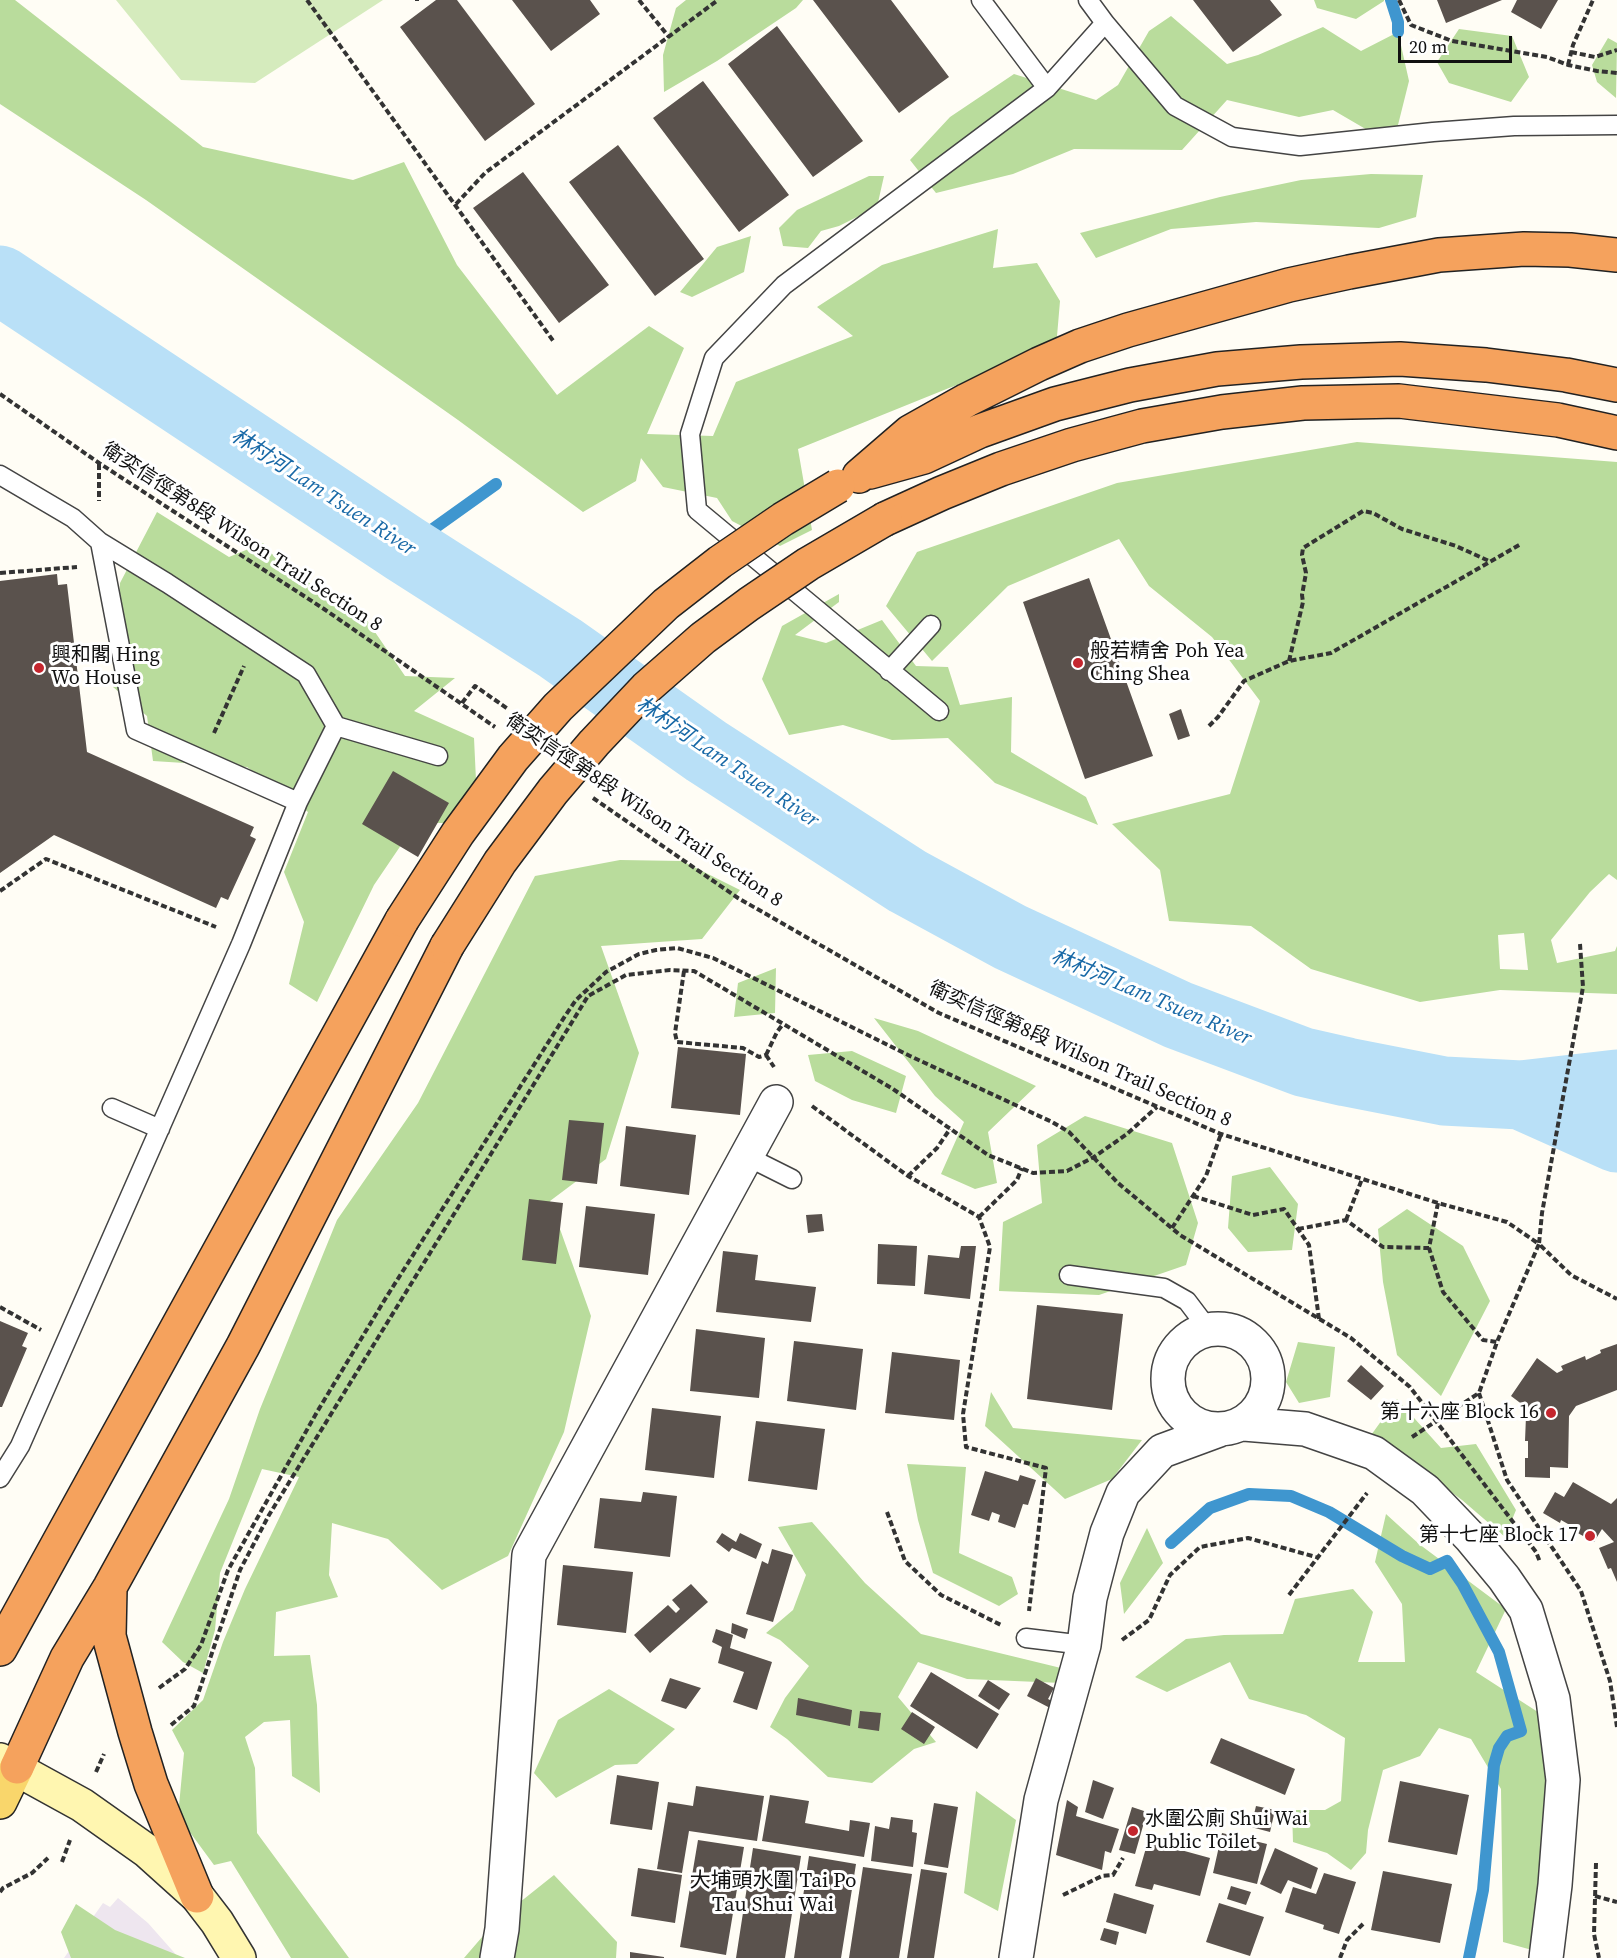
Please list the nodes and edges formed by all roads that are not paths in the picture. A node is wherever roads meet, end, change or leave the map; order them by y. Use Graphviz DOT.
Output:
graph roads {
  1 [pos="981,0"];
  2 [pos="1088,0"];
  3 [pos="1106,23"];
  4 [pos="1047,88"];
  5 [pos="1617,125"];
  6 [pos="1617,255"];
  7 [pos="1617,385"];
  8 [pos="1617,433"];
  9 [pos="0,475"];
  10 [pos="848,481"];
  11 [pos="100,542"];
  12 [pos="931,625"];
  13 [pos="889,671"];
  14 [pos="939,711"];
  15 [pos="336,726"];
  16 [pos="438,756"];
  17 [pos="298,802"];
  18 [pos="777,1087"];
  19 [pos="112,1108"];
  20 [pos="160,1129"];
  21 [pos="746,1156"];
  22 [pos="792,1179"];
  23 [pos="1069,1275"];
  24 [pos="1209,1330"];
  25 [pos="1232,1427"];
  26 [pos="0,1478"];
  27 [pos="110,1587"];
  28 [pos="1026,1638"];
  29 [pos="1084,1646"];
  30 [pos="0,1649"];
  31 [pos="8,1764"];
  32 [pos="0,1802"];
  33 [pos="197,1896"];
  34 [pos="239,1958"];
  35 [pos="497,1958"];
  36 [pos="1016,1958"];
  37 [pos="1546,1958"];
  1 -- 4 [label="lane"];
  2 -- 3 [label="lane"];
  3 -- 4 [label="lane"];
  3 -- 5 [label="lane"];
  4 -- 13 [label="lane"];
  6 -- 10 [label="highway"];
  7 -- 10 [label="highway"];
  8 -- 27 [label="highway, bridge"];
  9 -- 11 [label="lane"];
  10 -- 30 [label="highway, bridge"];
  11 -- 15 [label="lane"];
  11 -- 17 [label="lane"];
  12 -- 13 [label="lane"];
  13 -- 14 [label="lane"];
  15 -- 16 [label="lane"];
  15 -- 17 [label="lane"];
  17 -- 20 [label="lane"];
  18 -- 21 [label="street"];
  19 -- 20 [label="lane"];
  20 -- 26 [label="lane"];
  21 -- 22 [label="lane"];
  21 -- 35 [label="street"];
  23 -- 24 [label="lane"];
  24 -- 25 [label="street"];
  24 -- 25 [label="street"];
  25 -- 29 [label="street"];
  25 -- 37 [label="street"];
  27 -- 31 [label="highway"];
  27 -- 33 [label="highway"];
  28 -- 29 [label="lane"];
  29 -- 36 [label="street"];
  31 -- 32 [label="main road"];
  31 -- 33 [label="main road"];
  33 -- 34 [label="main road"];
}
